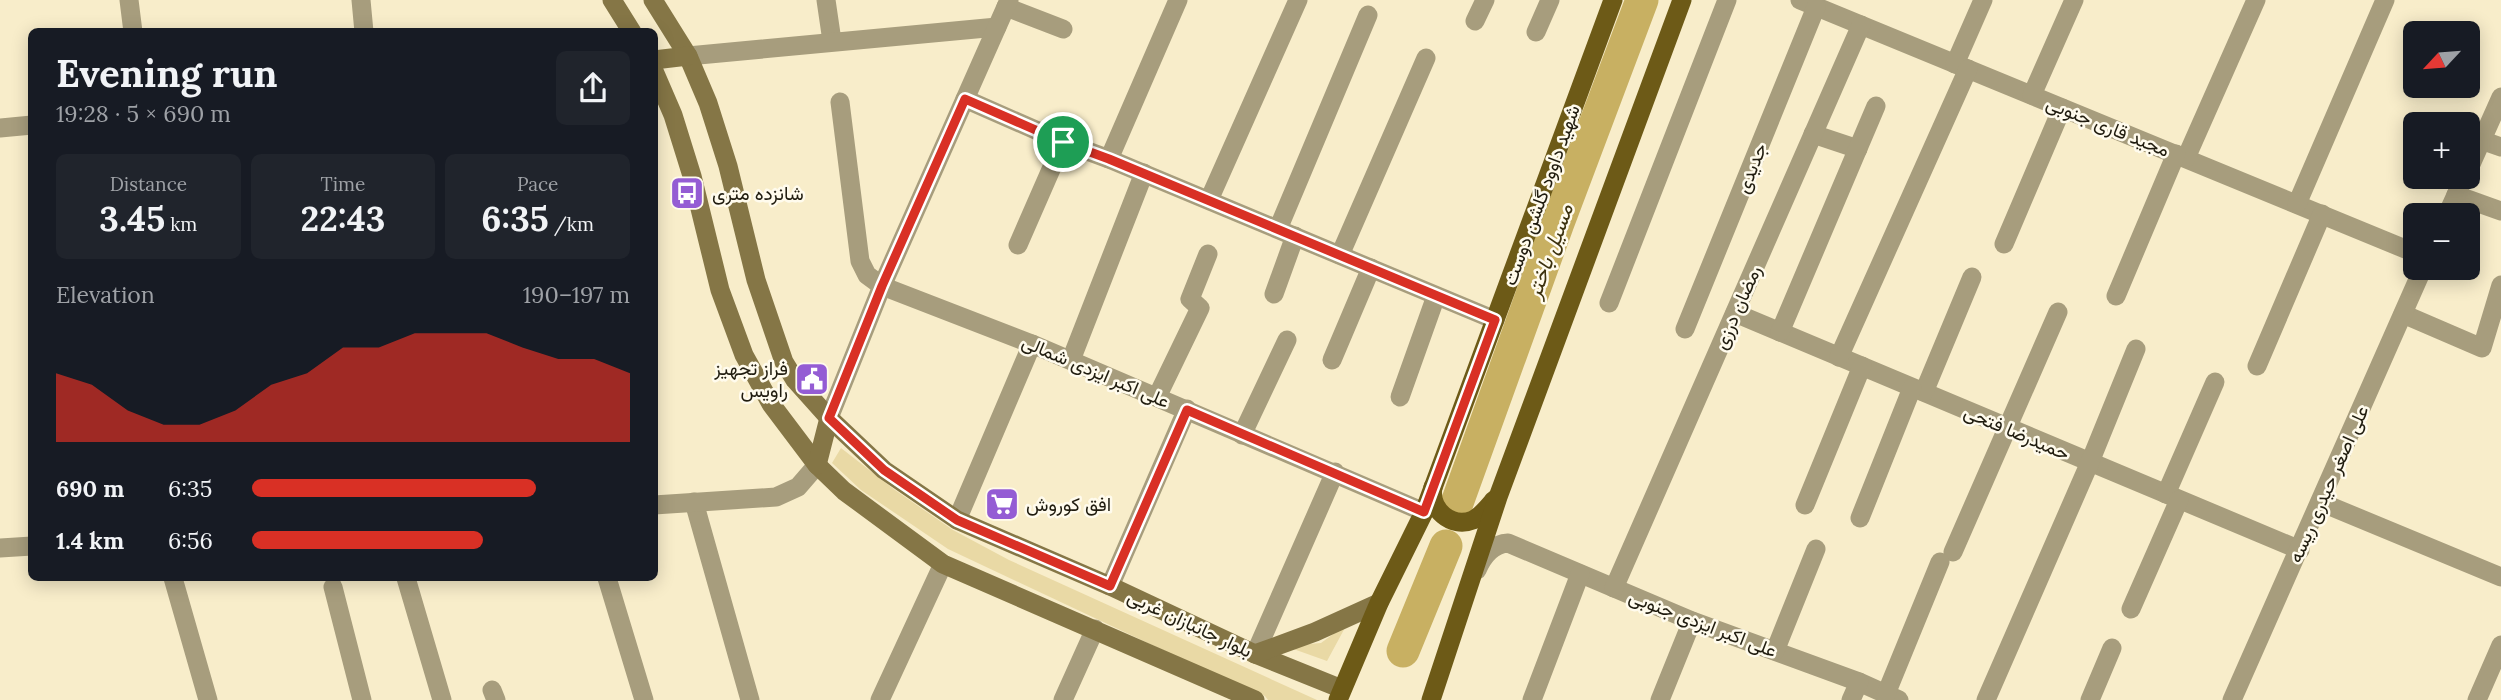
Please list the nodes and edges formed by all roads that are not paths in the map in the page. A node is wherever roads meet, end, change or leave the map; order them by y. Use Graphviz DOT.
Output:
graph roads {
  1 [pos="129,0"];
  2 [pos="361,0"];
  3 [pos="612,0"];
  4 [pos="653,0"];
  5 [pos="826,0"];
  6 [pos="1178,0"];
  7 [pos="1298,0"];
  8 [pos="1485,0"];
  9 [pos="1550,0"];
  10 [pos="1613,0"];
  11 [pos="1682,0"];
  12 [pos="1727,0"];
  13 [pos="1983,0"];
  14 [pos="2074,0"];
  15 [pos="2256,0"];
  16 [pos="2385,0"];
  17 [pos="1008,3"];
  18 [pos="1817,4"];
  19 [pos="1368,15"];
  20 [pos="1475,21"];
  21 [pos="1861,25"];
  22 [pos="997,27"];
  23 [pos="132,28"];
  24 [pos="364,28"];
  25 [pos="630,28"];
  26 [pos="1063,29"];
  27 [pos="1536,33"];
  28 [pos="832,41"];
  29 [pos="688,56"];
  30 [pos="1426,58"];
  31 [pos="658,60"];
  32 [pos="1962,66"];
  33 [pos="658,80"];
  34 [pos="2032,95"];
  35 [pos="2501,97"];
  36 [pos="965,99"];
  37 [pos="840,102"];
  38 [pos="1876,106"];
  39 [pos="2062,108"];
  40 [pos="28,125"];
  41 [pos="0,128"];
  42 [pos="1813,134"];
  43 [pos="2481,140"];
  44 [pos="1063,142"];
  45 [pos="2501,147"];
  46 [pos="1858,149"];
  47 [pos="2181,156"];
  48 [pos="1109,159"];
  49 [pos="1144,173"];
  50 [pos="2459,189"];
  51 [pos="2456,195"];
  52 [pos="1209,201"];
  53 [pos="2452,203"];
  54 [pos="2297,204"];
  55 [pos="2501,211"];
  56 [pos="2322,214"];
  57 [pos="1286,233"];
  58 [pos="2004,244"];
  59 [pos="1018,246"];
  60 [pos="2403,248"];
  61 [pos="1208,254"];
  62 [pos="1340,255"];
  63 [pos="1371,268"];
  64 [pos="1972,277"];
  65 [pos="2418,280"];
  66 [pos="2501,285"];
  67 [pos="882,286"];
  68 [pos="1274,294"];
  69 [pos="1436,296"];
  70 [pos="2116,296"];
  71 [pos="1609,303"];
  72 [pos="2058,312"];
  73 [pos="1735,313"];
  74 [pos="2403,314"];
  75 [pos="1495,320"];
  76 [pos="1685,329"];
  77 [pos="1780,332"];
  78 [pos="1287,340"];
  79 [pos="1032,344"];
  80 [pos="2136,349"];
  81 [pos="1839,357"];
  82 [pos="1070,360"];
  83 [pos="1332,360"];
  84 [pos="1862,366"];
  85 [pos="2257,366"];
  86 [pos="2215,382"];
  87 [pos="1918,390"];
  88 [pos="1157,397"];
  89 [pos="1400,397"];
  90 [pos="1187,410"];
  91 [pos="829,418"];
  92 [pos="2007,427"];
  93 [pos="1242,435"];
  94 [pos="2090,463"];
  95 [pos="817,465"];
  96 [pos="1335,472"];
  97 [pos="1434,483"];
  98 [pos="1498,497"];
  99 [pos="2173,497"];
  100 [pos="694,502"];
  101 [pos="2320,502"];
  102 [pos="658,505"];
  103 [pos="1805,505"];
  104 [pos="1424,512"];
  105 [pos="1860,518"];
  106 [pos="957,520"];
  107 [pos="28,546"];
  108 [pos="0,548"];
  109 [pos="1816,549"];
  110 [pos="2300,550"];
  111 [pos="943,564"];
  112 [pos="1580,574"];
  113 [pos="2501,578"];
  114 [pos="174,581"];
  115 [pos="406,581"];
  116 [pos="608,581"];
  117 [pos="1110,586"];
  118 [pos="333,587"];
  119 [pos="1470,587"];
  120 [pos="1614,588"];
  121 [pos="1379,603"];
  122 [pos="2131,609"];
  123 [pos="1692,621"];
  124 [pos="1095,629"];
  125 [pos="2501,645"];
  126 [pos="2112,649"];
  127 [pos="1775,651"];
  128 [pos="1255,654"];
  129 [pos="1855,691"];
  130 [pos="1340,695"];
  131 [pos="1893,697"];
  132 [pos="1250,699"];
  133 [pos="208,700"];
  134 [pos="362,700"];
  135 [pos="442,700"];
  136 [pos="644,700"];
  137 [pos="750,700"];
  138 [pos="880,700"];
  139 [pos="1063,700"];
  140 [pos="1359,700"];
  141 [pos="1431,700"];
  142 [pos="1532,700"];
  143 [pos="1660,700"];
  144 [pos="1986,700"];
  145 [pos="2090,700"];
  146 [pos="2232,700"];
  147 [pos="2477,700"];
  1 -- 23 [label="street"];
  2 -- 24 [label="street"];
  3 -- 25 [label="main road"];
  4 -- 29 [label="main road, بلوار جانبازان غربی"];
  5 -- 28 [label="street"];
  6 -- 48 [label="street"];
  7 -- 52 [label="street"];
  8 -- 20 [label="street"];
  9 -- 27 [label="street"];
  10 -- 75 [label="main road, شهید داوود گلشن دوست"];
  11 -- 98 [label="main road"];
  12 -- 71 [label="street"];
  13 -- 32 [label="street"];
  14 -- 34 [label="street"];
  15 -- 47 [label="street"];
  16 -- 54 [label="street"];
  17 -- 22 [label="street"];
  17 -- 26 [label="street"];
  18 -- 21 [label="street, مجید قاری جنوبی"];
  18 -- 76 [label="street, جدیدی"];
  19 -- 57 [label="street"];
  21 -- 32 [label="street, مجید قاری جنوبی"];
  21 -- 42 [label="street, رمضان درزی"];
  22 -- 28 [label="street"];
  22 -- 36 [label="street"];
  28 -- 29 [label="street"];
  29 -- 31 [label="main road"];
  29 -- 91 [label="main road, بلوار جانبازان غربی"];
  30 -- 62 [label="street"];
  32 -- 34 [label="street, مجید قاری جنوبی"];
  32 -- 81 [label="street"];
  33 -- 95 [label="main road"];
  34 -- 39 [label="street, مجید قاری جنوبی"];
  35 -- 43 [label="street"];
  36 -- 44 [label="street"];
  36 -- 67 [label="street"];
  37 -- 67 [label="street"];
  38 -- 46 [label="street"];
  39 -- 47 [label="street, مجید قاری جنوبی"];
  39 -- 58 [label="street"];
  40 -- 41 [label="street"];
  42 -- 46 [label="street"];
  42 -- 73 [label="street, رمضان درزی"];
  43 -- 45 [label="street"];
  44 -- 48 [label="street"];
  44 -- 59 [label="street"];
  46 -- 77 [label="street"];
  47 -- 54 [label="street, مجید قاری جنوبی"];
  47 -- 70 [label="street"];
  48 -- 49 [label="street"];
  49 -- 52 [label="street"];
  49 -- 82 [label="street"];
  50 -- 51 [label="street"];
  51 -- 53 [label="street"];
  51 -- 55 [label="street"];
  52 -- 57 [label="street"];
  54 -- 56 [label="street, مجید قاری جنوبی"];
  56 -- 60 [label="street, مجید قاری جنوبی"];
  56 -- 85 [label="street"];
  57 -- 62 [label="street"];
  57 -- 68 [label="street"];
  61 -- 88 [label="street"];
  62 -- 63 [label="street"];
  63 -- 69 [label="street"];
  63 -- 83 [label="street"];
  64 -- 87 [label="street"];
  65 -- 74 [label="street, علی اصغر حیدری ریسه"];
  66 -- 74 [label="street"];
  67 -- 79 [label="street, علی اکبر ایزدی شمالی"];
  67 -- 91 [label="street"];
  69 -- 75 [label="street"];
  69 -- 89 [label="street"];
  72 -- 92 [label="street"];
  73 -- 77 [label="street, حمیدرضا فتحی"];
  73 -- 120 [label="street, رمضان درزی"];
  74 -- 101 [label="street, علی اصغر حیدری ریسه"];
  75 -- 97 [label="main road, شهید داوود گلشن دوست"];
  77 -- 81 [label="street, حمیدرضا فتحی"];
  78 -- 93 [label="street"];
  79 -- 82 [label="street, علی اکبر ایزدی شمالی"];
  79 -- 106 [label="street"];
  80 -- 94 [label="street"];
  81 -- 84 [label="street, حمیدرضا فتحی"];
  82 -- 88 [label="street, علی اکبر ایزدی شمالی"];
  84 -- 87 [label="street, حمیدرضا فتحی"];
  84 -- 103 [label="street"];
  86 -- 99 [label="street"];
  87 -- 92 [label="street, حمیدرضا فتحی"];
  87 -- 105 [label="street"];
  88 -- 90 [label="street, علی اکبر ایزدی شمالی"];
  90 -- 93 [label="street, علی اکبر ایزدی شمالی"];
  90 -- 117 [label="street"];
  91 -- 95 [label="main road"];
  91 -- 106 [label="main road, بلوار جانبازان غربی"];
  92 -- 94 [label="street, حمیدرضا فتحی"];
  92 -- 131 [label="street"];
  93 -- 96 [label="street, علی اکبر ایزدی شمالی"];
  94 -- 99 [label="street, حمیدرضا فتحی"];
  94 -- 144 [label="street"];
  95 -- 100 [label="street"];
  95 -- 111 [label="main road"];
  96 -- 104 [label="street, علی اکبر ایزدی شمالی"];
  96 -- 128 [label="street"];
  97 -- 98 [label="main road"];
  97 -- 104 [label="main road, شهید داوود گلشن دوست"];
  98 -- 119 [label="main road"];
  99 -- 110 [label="street, حمیدرضا فتحی"];
  99 -- 122 [label="street"];
  100 -- 102 [label="street"];
  100 -- 137 [label="street"];
  101 -- 110 [label="street, علی اصغر حیدری ریسه"];
  101 -- 113 [label="street"];
  104 -- 121 [label="main road, شهید داوود گلشن دوست"];
  106 -- 117 [label="main road, بلوار جانبازان غربی"];
  107 -- 108 [label="street"];
  109 -- 127 [label="street"];
  110 -- 146 [label="street, علی اصغر حیدری ریسه"];
  111 -- 124 [label="main road"];
  111 -- 138 [label="street"];
  112 -- 119 [label="street, علی اکبر ایزدی جنوبی"];
  112 -- 120 [label="street, علی اکبر ایزدی جنوبی"];
  112 -- 142 [label="street"];
  114 -- 133 [label="street"];
  115 -- 135 [label="street"];
  116 -- 136 [label="street"];
  117 -- 128 [label="main road, بلوار جانبازان غربی"];
  118 -- 134 [label="street"];
  119 -- 141 [label="main road"];
  120 -- 123 [label="street, علی اکبر ایزدی جنوبی"];
  121 -- 128 [label="main road"];
  121 -- 130 [label="main road, شهید داوود گلشن دوست"];
  123 -- 127 [label="street, علی اکبر ایزدی جنوبی"];
  123 -- 143 [label="street"];
  124 -- 132 [label="main road"];
  124 -- 139 [label="street"];
  125 -- 147 [label="street"];
  126 -- 145 [label="street"];
  127 -- 129 [label="street, علی اکبر ایزدی جنوبی"];
  128 -- 130 [label="main road, بلوار جانبازان غربی"];
  129 -- 131 [label="street, علی اکبر ایزدی جنوبی"];
  130 -- 140 [label="main road"];
}
